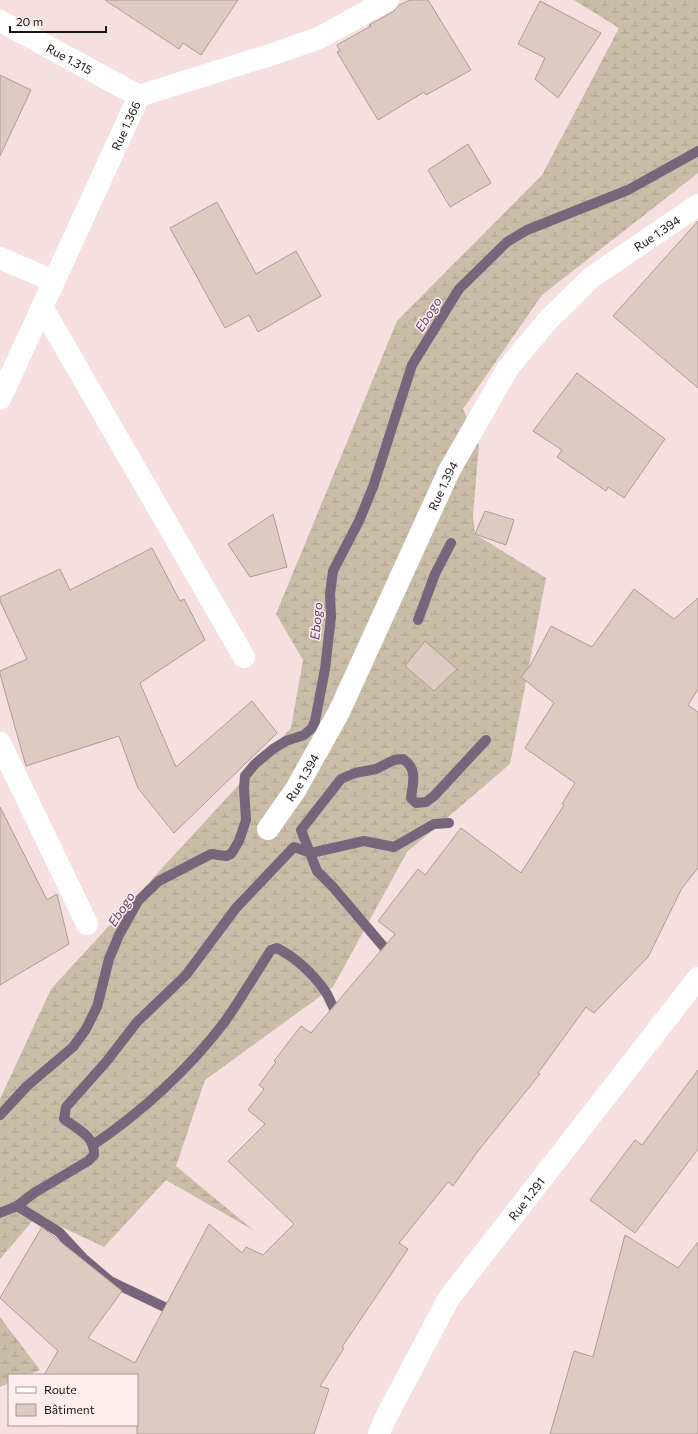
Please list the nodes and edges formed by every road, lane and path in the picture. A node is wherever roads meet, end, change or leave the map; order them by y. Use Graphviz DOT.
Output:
graph roads {
  1 [pos="388,0"];
  2 [pos="0,22"];
  3 [pos="139,96"];
  4 [pos="698,205"];
  5 [pos="0,258"];
  6 [pos="54,281"];
  7 [pos="42,307"];
  8 [pos="0,399"];
  9 [pos="244,657"];
  10 [pos="0,742"];
  11 [pos="268,829"];
  12 [pos="87,924"];
  13 [pos="698,978"];
  14 [pos="379,1434"];
  1 -- 3 [label="street, Rue 1.366"];
  2 -- 3 [label="street, Rue 1.315"];
  3 -- 6 [label="street, Rue 1.366"];
  4 -- 11 [label="street, Rue 1.394"];
  5 -- 6 [label="street"];
  6 -- 7 [label="street, Rue 1.366"];
  7 -- 8 [label="street, Rue 1.366"];
  7 -- 9 [label="street"];
  10 -- 12 [label="street"];
  13 -- 14 [label="street, Rue 1.291"];
}
